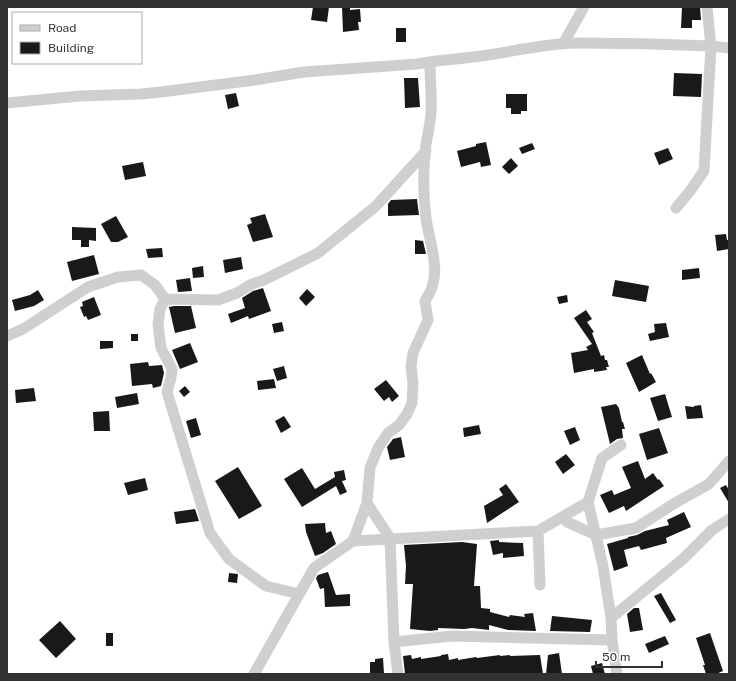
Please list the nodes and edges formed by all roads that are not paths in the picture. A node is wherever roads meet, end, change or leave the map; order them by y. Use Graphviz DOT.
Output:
graph roads {
  1 [pos="584,7"];
  2 [pos="707,7"];
  3 [pos="563,44"];
  4 [pos="711,46"];
  5 [pos="729,48"];
  6 [pos="430,62"];
  7 [pos="7,103"];
  8 [pos="426,151"];
  9 [pos="676,208"];
  10 [pos="165,299"];
  11 [pos="7,336"];
  12 [pos="621,445"];
  13 [pos="729,461"];
  14 [pos="588,502"];
  15 [pos="367,503"];
  16 [pos="729,520"];
  17 [pos="567,522"];
  18 [pos="538,531"];
  19 [pos="596,535"];
  20 [pos="390,538"];
  21 [pos="353,541"];
  22 [pos="540,585"];
  23 [pos="299,594"];
  24 [pos="611,618"];
  25 [pos="612,640"];
  26 [pos="394,642"];
  27 [pos="254,674"];
  28 [pos="398,674"];
  29 [pos="617,674"];
  1 -- 3 [label="street"];
  2 -- 4 [label="street"];
  3 -- 4 [label="street"];
  3 -- 6 [label="street"];
  4 -- 5 [label="street"];
  4 -- 9 [label="street"];
  6 -- 7 [label="street"];
  6 -- 8 [label="street"];
  8 -- 10 [label="street"];
  8 -- 15 [label="street"];
  10 -- 11 [label="street"];
  10 -- 23 [label="street"];
  12 -- 14 [label="street"];
  13 -- 19 [label="street"];
  14 -- 18 [label="street"];
  14 -- 19 [label="street"];
  15 -- 20 [label="street"];
  15 -- 21 [label="street"];
  16 -- 24 [label="street"];
  17 -- 19 [label="street"];
  18 -- 20 [label="street"];
  18 -- 22 [label="street"];
  19 -- 24 [label="street"];
  20 -- 21 [label="street"];
  20 -- 26 [label="street"];
  21 -- 23 [label="street"];
  23 -- 27 [label="street"];
  24 -- 25 [label="street"];
  25 -- 26 [label="street"];
  25 -- 29 [label="street"];
  26 -- 28 [label="street"];
}
